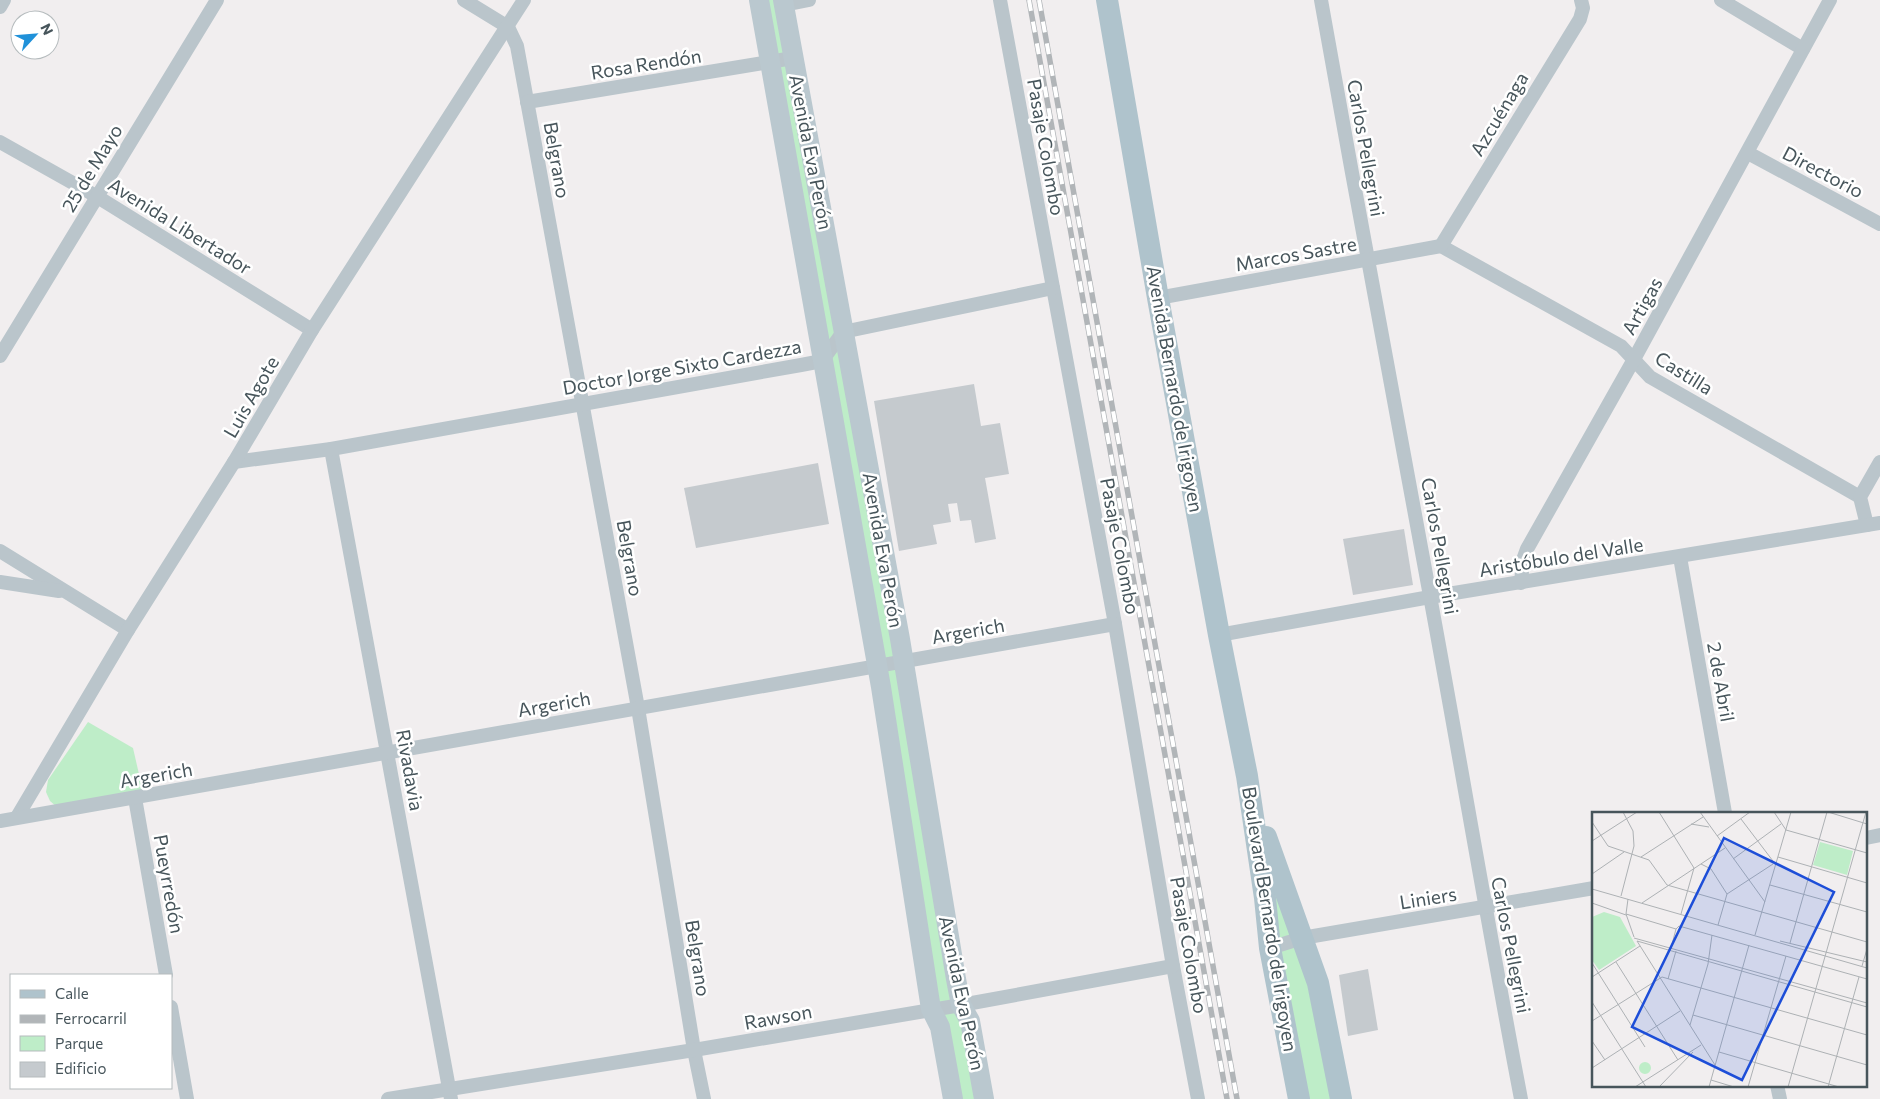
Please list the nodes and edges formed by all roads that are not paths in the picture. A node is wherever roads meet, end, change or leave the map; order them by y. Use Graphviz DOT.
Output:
graph roads {
  1 [pos="4,0"];
  2 [pos="217,0"];
  3 [pos="464,0"];
  4 [pos="524,0"];
  5 [pos="760,0"];
  6 [pos="809,0"];
  7 [pos="1000,0"];
  8 [pos="1108,0"];
  9 [pos="1321,0"];
  10 [pos="1581,0"];
  11 [pos="1721,0"];
  12 [pos="1830,0"];
  13 [pos="784,2"];
  14 [pos="0,7"];
  15 [pos="508,27"];
  16 [pos="1803,49"];
  17 [pos="793,58"];
  18 [pos="770,62"];
  19 [pos="527,102"];
  20 [pos="0,142"];
  21 [pos="1748,153"];
  22 [pos="96,196"];
  23 [pos="1880,224"];
  24 [pos="1441,246"];
  25 [pos="1367,260"];
  26 [pos="1053,288"];
  27 [pos="1158,298"];
  28 [pos="312,330"];
  29 [pos="844,332"];
  30 [pos="0,356"];
  31 [pos="822,360"];
  32 [pos="1633,361"];
  33 [pos="583,405"];
  34 [pos="331,449"];
  35 [pos="234,462"];
  36 [pos="1880,462"];
  37 [pos="1860,497"];
  38 [pos="1873,524"];
  39 [pos="0,551"];
  40 [pos="1680,557"];
  41 [pos="0,582"];
  42 [pos="1521,583"];
  43 [pos="65,592"];
  44 [pos="1430,597"];
  45 [pos="1115,624"];
  46 [pos="128,630"];
  47 [pos="1220,635"];
  48 [pos="903,661"];
  49 [pos="877,665"];
  50 [pos="638,708"];
  51 [pos="388,753"];
  52 [pos="1247,776"];
  53 [pos="135,798"];
  54 [pos="1725,812"];
  55 [pos="17,817"];
  56 [pos="0,821"];
  57 [pos="1592,888"];
  58 [pos="1485,908"];
  59 [pos="1302,938"];
  60 [pos="1270,948"];
  61 [pos="1173,966"];
  62 [pos="166,974"];
  63 [pos="961,1005"];
  64 [pos="931,1009"];
  65 [pos="172,1013"];
  66 [pos="694,1050"];
  67 [pos="1777,1086"];
  68 [pos="450,1094"];
  69 [pos="187,1099"];
  70 [pos="388,1099"];
  71 [pos="704,1099"];
  72 [pos="953,1099"];
  73 [pos="984,1099"];
  74 [pos="1198,1099"];
  75 [pos="1299,1099"];
  76 [pos="1341,1099"];
  77 [pos="1521,1099"];
  78 [pos="1780,1099"];
  1 -- 14 [label="street"];
  2 -- 22 [label="street, 25 de Mayo"];
  3 -- 15 [label="street"];
  4 -- 15 [label="street, Luis Agote"];
  5 -- 18 [label="street, Avenida Eva Perón"];
  6 -- 13 [label="street"];
  7 -- 26 [label="street, Pasaje Colombo"];
  8 -- 27 [label="main road, Avenida Bernardo de Irigoyen"];
  9 -- 25 [label="street, Carlos Pellegrini"];
  10 -- 24 [label="street, Azcuénaga"];
  11 -- 16 [label="street"];
  12 -- 16 [label="street, Artigas"];
  13 -- 17 [label="street, Avenida Eva Perón"];
  15 -- 19 [label="street, Belgrano"];
  15 -- 28 [label="street, Luis Agote"];
  16 -- 21 [label="street, Artigas"];
  17 -- 18 [label="street, Rosa Rendón"];
  17 -- 29 [label="street, Avenida Eva Perón"];
  18 -- 19 [label="street, Rosa Rendón"];
  18 -- 31 [label="street, Avenida Eva Perón"];
  19 -- 33 [label="street, Belgrano"];
  20 -- 22 [label="street, Avenida Libertador"];
  21 -- 23 [label="street, Directorio"];
  21 -- 32 [label="street, Artigas"];
  22 -- 28 [label="street, Avenida Libertador"];
  22 -- 30 [label="street, 25 de Mayo"];
  24 -- 25 [label="street, Marcos Sastre"];
  24 -- 32 [label="street, Castilla"];
  25 -- 27 [label="street, Marcos Sastre"];
  25 -- 44 [label="street, Carlos Pellegrini"];
  26 -- 29 [label="street"];
  26 -- 45 [label="street, Pasaje Colombo"];
  27 -- 47 [label="main road, Avenida Bernardo de Irigoyen"];
  28 -- 35 [label="street, Luis Agote"];
  29 -- 31 [label="street, Doctor Jorge Sixto Cardezza"];
  29 -- 48 [label="street, Avenida Eva Perón"];
  31 -- 33 [label="street, Doctor Jorge Sixto Cardezza"];
  31 -- 49 [label="street, Avenida Eva Perón"];
  32 -- 37 [label="street, Castilla"];
  32 -- 42 [label="street, Artigas"];
  33 -- 34 [label="street, Doctor Jorge Sixto Cardezza"];
  33 -- 50 [label="street, Belgrano"];
  34 -- 35 [label="street, Doctor Jorge Sixto Cardezza"];
  34 -- 51 [label="street, Rivadavia"];
  35 -- 46 [label="street, Luis Agote"];
  36 -- 37 [label="street"];
  37 -- 38 [label="street"];
  38 -- 40 [label="street, Aristóbulo del Valle"];
  39 -- 43 [label="street"];
  40 -- 42 [label="street, Aristóbulo del Valle"];
  40 -- 54 [label="street, 2 de Abril"];
  41 -- 43 [label="street"];
  42 -- 44 [label="street, Aristóbulo del Valle"];
  43 -- 46 [label="street"];
  44 -- 47 [label="street, Aristóbulo del Valle"];
  44 -- 58 [label="street, Carlos Pellegrini"];
  45 -- 48 [label="street, Argerich"];
  45 -- 61 [label="street, Pasaje Colombo"];
  46 -- 55 [label="street, Luis Agote"];
  47 -- 52 [label="main road, Avenida Bernardo de Irigoyen"];
  48 -- 49 [label="street, Argerich"];
  48 -- 63 [label="street, Avenida Eva Perón"];
  49 -- 50 [label="street, Argerich"];
  49 -- 64 [label="street, Avenida Eva Perón"];
  50 -- 51 [label="street, Argerich"];
  50 -- 66 [label="street, Belgrano"];
  51 -- 53 [label="street, Argerich"];
  51 -- 68 [label="street, Rivadavia"];
  52 -- 59 [label="main road, Boulevard Bernardo de Irigoyen"];
  52 -- 60 [label="main road, Boulevard Bernardo de Irigoyen"];
  53 -- 55 [label="street, Argerich"];
  53 -- 62 [label="street, Pueyrredón"];
  55 -- 56 [label="street, Argerich"];
  57 -- 58 [label="street, Liniers"];
  58 -- 59 [label="street, Liniers"];
  58 -- 77 [label="street, Carlos Pellegrini"];
  59 -- 60 [label="street, Liniers"];
  59 -- 76 [label="main road, Boulevard Bernardo de Irigoyen"];
  60 -- 75 [label="main road, Boulevard Bernardo de Irigoyen"];
  61 -- 63 [label="street, Rawson"];
  61 -- 74 [label="street, Pasaje Colombo"];
  63 -- 64 [label="street, Rawson"];
  63 -- 73 [label="street, Avenida Eva Perón"];
  64 -- 66 [label="street, Rawson"];
  64 -- 72 [label="street, Avenida Eva Perón"];
  65 -- 69 [label="street"];
  66 -- 68 [label="street, Rawson"];
  66 -- 71 [label="street, Belgrano"];
  67 -- 78 [label="street"];
  68 -- 70 [label="street, Rawson"];
}
